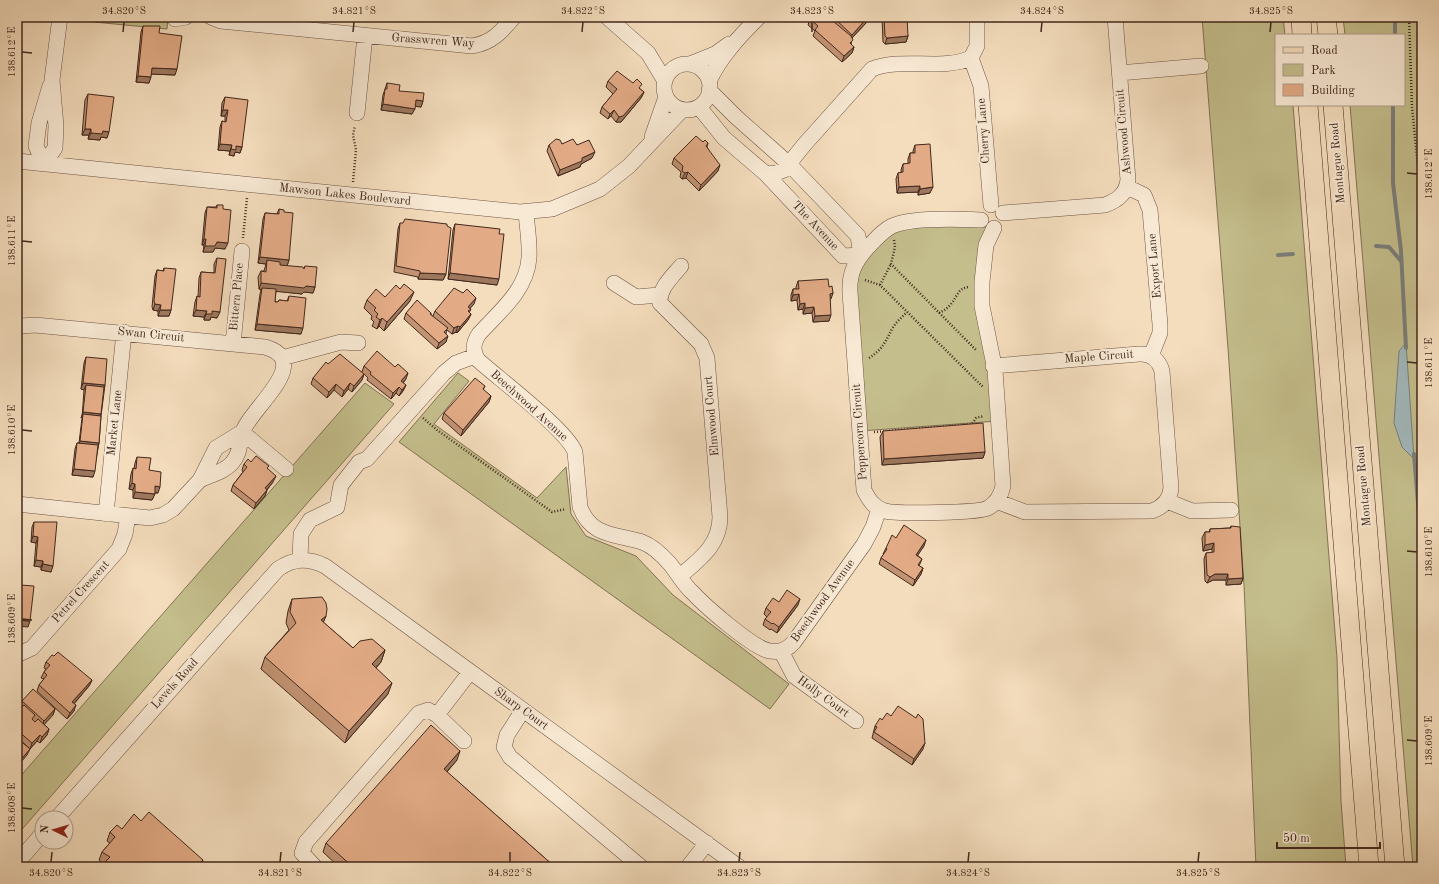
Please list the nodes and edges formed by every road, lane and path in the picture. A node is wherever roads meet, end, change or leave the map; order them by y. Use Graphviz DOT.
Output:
graph roads {
  1 [pos="60,17"];
  2 [pos="211,17"];
  3 [pos="514,17"];
  4 [pos="607,17"];
  5 [pos="758,17"];
  6 [pos="977,17"];
  7 [pos="1115,17"];
  8 [pos="1301,17"];
  9 [pos="1326,17"];
  10 [pos="1409,17"];
  11 [pos="306,24"];
  12 [pos="1302,34"];
  13 [pos="1328,34"];
  14 [pos="364,36"];
  15 [pos="735,41"];
  16 [pos="648,53"];
  17 [pos="972,58"];
  18 [pos="684,66"];
  19 [pos="1201,66"];
  20 [pos="1119,73"];
  21 [pos="665,81"];
  22 [pos="709,86"];
  23 [pos="666,97"];
  24 [pos="1308,106"];
  25 [pos="1333,106"];
  26 [pos="699,107"];
  27 [pos="682,110"];
  28 [pos="357,113"];
  29 [pos="650,142"];
  30 [pos="17,161"];
  31 [pos="44,164"];
  32 [pos="789,164"];
  33 [pos="766,174"];
  34 [pos="248,185"];
  35 [pos="1127,187"];
  36 [pos="351,196"];
  37 [pos="1422,207"];
  38 [pos="997,209"];
  39 [pos="526,212"];
  40 [pos="981,220"];
  41 [pos="889,228"];
  42 [pos="994,228"];
  43 [pos="242,251"];
  44 [pos="861,256"];
  45 [pos="891,264"];
  46 [pos="681,266"];
  47 [pos="850,279"];
  48 [pos="614,283"];
  49 [pos="880,285"];
  50 [pos="974,287"];
  51 [pos="659,295"];
  52 [pos="907,312"];
  53 [pos="939,313"];
  54 [pos="17,328"];
  55 [pos="124,332"];
  56 [pos="358,343"];
  57 [pos="233,344"];
  58 [pos="978,353"];
  59 [pos="475,356"];
  60 [pos="1151,356"];
  61 [pos="282,358"];
  62 [pos="854,359"];
  63 [pos="993,366"];
  64 [pos="985,384"];
  65 [pos="421,416"];
  66 [pos="999,431"];
  67 [pos="242,432"];
  68 [pos="870,435"];
  69 [pos="286,469"];
  70 [pos="200,480"];
  71 [pos="996,501"];
  72 [pos="1167,501"];
  73 [pos="17,504"];
  74 [pos="570,508"];
  75 [pos="880,508"];
  76 [pos="1231,510"];
  77 [pos="106,514"];
  78 [pos="128,516"];
  79 [pos="300,560"];
  80 [pos="680,576"];
  81 [pos="780,651"];
  82 [pos="17,655"];
  83 [pos="470,672"];
  84 [pos="523,710"];
  85 [pos="437,715"];
  86 [pos="856,721"];
  87 [pos="464,741"];
  88 [pos="64,810"];
  89 [pos="34,843"];
  90 [pos="707,843"];
  91 [pos="17,863"];
  92 [pos="314,867"];
  93 [pos="642,867"];
  94 [pos="688,867"];
  95 [pos="739,867"];
  96 [pos="1369,867"];
  97 [pos="1395,867"];
  1 -- 31 [label="street"];
  2 -- 11 [label="street, Grasswren Way"];
  3 -- 14 [label="street, Grasswren Way"];
  4 -- 16 [label="street"];
  5 -- 15 [label="street"];
  6 -- 17 [label="street"];
  7 -- 20 [label="street, Ashwood Circuit"];
  8 -- 12 [label="main road"];
  9 -- 13 [label="main road"];
  10 -- 37 [label="path"];
  11 -- 14 [label="street, Grasswren Way"];
  14 -- 28 [label="street"];
  15 -- 18 [label="street"];
  15 -- 22 [label="street"];
  16 -- 18 [label="street"];
  16 -- 21 [label="street"];
  17 -- 32 [label="street"];
  17 -- 38 [label="street, Cherry Lane"];
  18 -- 21 [label="street"];
  18 -- 22 [label="street"];
  19 -- 20 [label="street"];
  20 -- 35 [label="street, Ashwood Circuit"];
  21 -- 23 [label="street"];
  22 -- 26 [label="street"];
  22 -- 32 [label="street, The Avenue"];
  23 -- 27 [label="street"];
  23 -- 29 [label="street, Mawson Lakes Boulevard"];
  24 -- 96 [label="main road, Montague Road"];
  25 -- 97 [label="main road, Montague Road"];
  26 -- 27 [label="street"];
  26 -- 33 [label="street, The Avenue"];
  27 -- 29 [label="street, Mawson Lakes Boulevard"];
  28 -- 36 [label="path"];
  29 -- 39 [label="street, Mawson Lakes Boulevard"];
  30 -- 31 [label="street, Mawson Lakes Boulevard"];
  31 -- 34 [label="street, Mawson Lakes Boulevard"];
  32 -- 33 [label="street"];
  32 -- 44 [label="street, The Avenue"];
  33 -- 44 [label="street, The Avenue"];
  34 -- 36 [label="street, Mawson Lakes Boulevard"];
  34 -- 43 [label="path"];
  35 -- 38 [label="street, Ashwood Circuit"];
  35 -- 60 [label="street, Export Lane"];
  36 -- 39 [label="street, Mawson Lakes Boulevard"];
  38 -- 40 [label="street"];
  38 -- 42 [label="street"];
  39 -- 59 [label="street"];
  40 -- 41 [label="street, Peppercorn Circuit"];
  40 -- 42 [label="street"];
  41 -- 44 [label="street, Peppercorn Circuit"];
  41 -- 45 [label="path"];
  42 -- 63 [label="street"];
  43 -- 57 [label="street, Bittern Place"];
  44 -- 47 [label="street, Peppercorn Circuit"];
  45 -- 49 [label="path"];
  45 -- 53 [label="path"];
  46 -- 51 [label="street"];
  47 -- 49 [label="path"];
  47 -- 62 [label="street, Peppercorn Circuit"];
  48 -- 51 [label="street"];
  49 -- 52 [label="path"];
  50 -- 53 [label="path"];
  51 -- 80 [label="street, Elmwood Court"];
  52 -- 62 [label="path"];
  52 -- 64 [label="path"];
  53 -- 58 [label="path"];
  54 -- 55 [label="street, Swan Circuit"];
  55 -- 57 [label="street, Swan Circuit"];
  55 -- 77 [label="street, Market Lane"];
  56 -- 61 [label="street"];
  57 -- 61 [label="street, Swan Circuit"];
  59 -- 79 [label="street"];
  59 -- 80 [label="street, Beechwood Avenue"];
  60 -- 63 [label="street, Maple Circuit"];
  60 -- 72 [label="street, Maple Circuit"];
  61 -- 67 [label="street"];
  62 -- 75 [label="street, Peppercorn Circuit"];
  63 -- 66 [label="street"];
  65 -- 74 [label="path"];
  66 -- 68 [label="path"];
  66 -- 71 [label="street"];
  67 -- 69 [label="street"];
  67 -- 70 [label="street"];
  67 -- 70 [label="street"];
  70 -- 78 [label="street"];
  71 -- 72 [label="street"];
  71 -- 75 [label="street"];
  72 -- 76 [label="street"];
  73 -- 77 [label="street"];
  75 -- 81 [label="street, Beechwood Avenue"];
  77 -- 78 [label="street"];
  78 -- 82 [label="street, Petrel Crescent"];
  79 -- 83 [label="street, Sharp Court"];
  79 -- 88 [label="street, Levels Road"];
  80 -- 81 [label="street, Beechwood Avenue"];
  81 -- 86 [label="street, Holly Court"];
  83 -- 84 [label="street, Sharp Court"];
  83 -- 85 [label="street"];
  84 -- 90 [label="street, Sharp Court"];
  84 -- 93 [label="street"];
  85 -- 87 [label="street"];
  85 -- 92 [label="street"];
  89 -- 91 [label="street"];
  90 -- 94 [label="street"];
  90 -- 95 [label="street, Sharp Court"];
}
